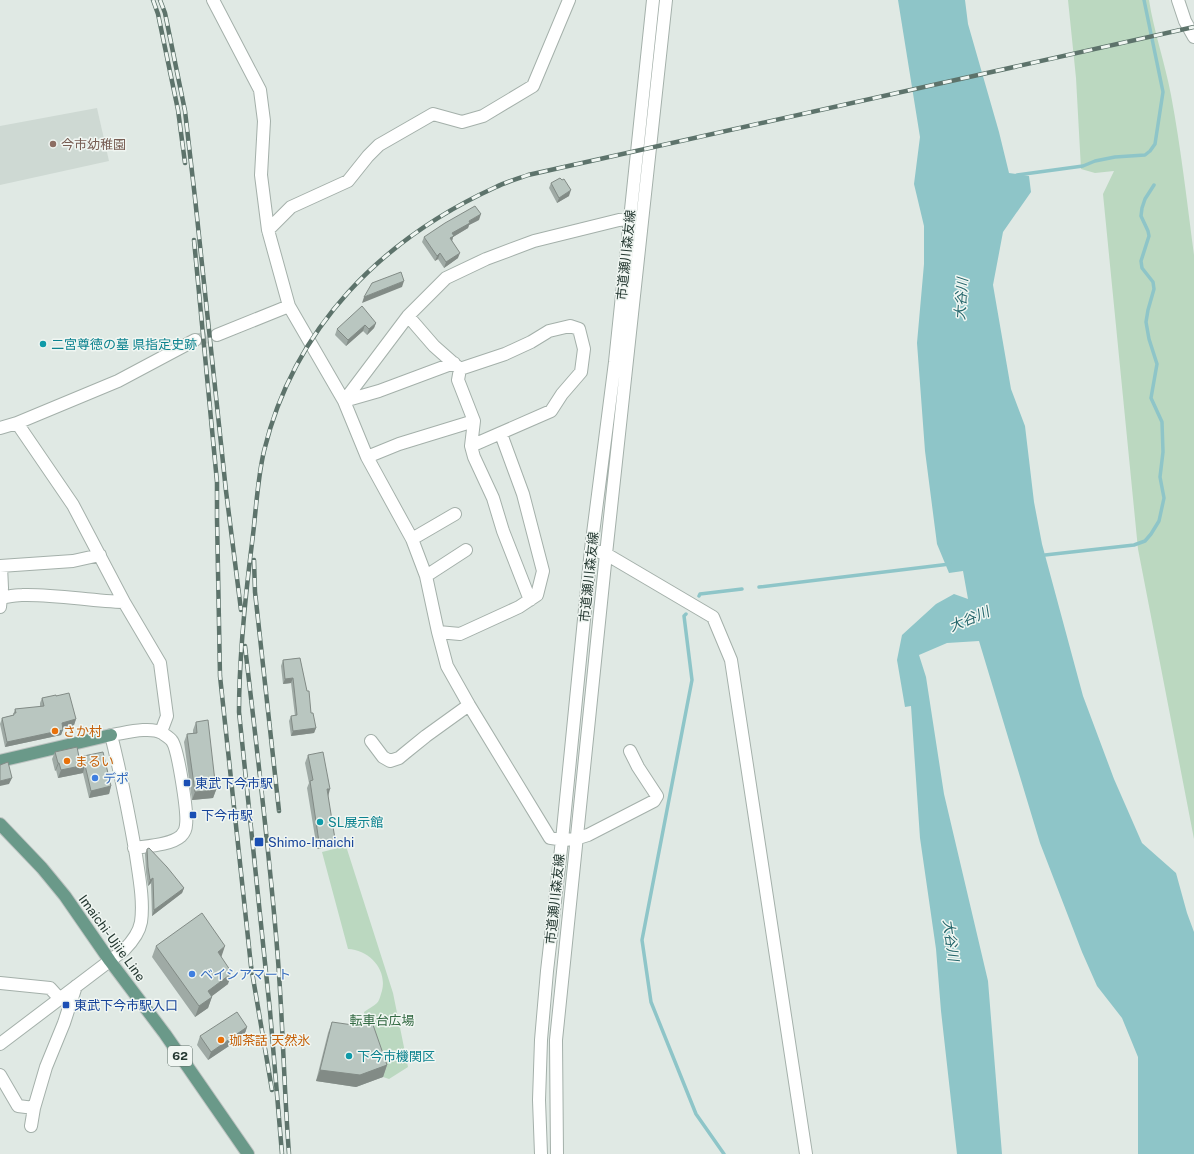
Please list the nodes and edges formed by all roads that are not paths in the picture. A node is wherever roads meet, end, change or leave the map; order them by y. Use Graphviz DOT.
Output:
graph roads {
  1 [pos="213,0"];
  2 [pos="569,0"];
  3 [pos="653,0"];
  4 [pos="666,0"];
  5 [pos="1178,0"];
  6 [pos="1194,37"];
  7 [pos="630,219"];
  8 [pos="268,230"];
  9 [pos="289,306"];
  10 [pos="408,316"];
  11 [pos="217,335"];
  12 [pos="195,340"];
  13 [pos="457,366"];
  14 [pos="344,401"];
  15 [pos="474,420"];
  16 [pos="17,423"];
  17 [pos="0,428"];
  18 [pos="501,434"];
  19 [pos="471,446"];
  20 [pos="367,457"];
  21 [pos="455,514"];
  22 [pos="412,538"];
  23 [pos="591,549"];
  24 [pos="466,550"];
  25 [pos="606,554"];
  26 [pos="100,555"];
  27 [pos="0,566"];
  28 [pos="426,576"];
  29 [pos="0,600"];
  30 [pos="530,600"];
  31 [pos="124,602"];
  32 [pos="438,632"];
  33 [pos="469,705"];
  34 [pos="161,732"];
  35 [pos="111,735"];
  36 [pos="371,741"];
  37 [pos="630,751"];
  38 [pos="1,758"];
  39 [pos="0,824"];
  40 [pos="576,839"];
  41 [pos="562,840"];
  42 [pos="134,848"];
  43 [pos="110,961"];
  44 [pos="0,982"];
  45 [pos="76,986"];
  46 [pos="60,999"];
  47 [pos="0,1044"];
  48 [pos="0,1075"];
  49 [pos="34,1108"];
  50 [pos="31,1126"];
  51 [pos="248,1154"];
  52 [pos="541,1154"];
  53 [pos="557,1154"];
  54 [pos="806,1154"];
  1 -- 8 [label="street"];
  2 -- 8 [label="street"];
  3 -- 7 [label="street, 市道瀬川森友線"];
  4 -- 25 [label="street, 市道瀬川森友線"];
  5 -- 6 [label="street"];
  7 -- 10 [label="street"];
  7 -- 23 [label="street, 市道瀬川森友線"];
  8 -- 9 [label="street"];
  9 -- 11 [label="street"];
  9 -- 14 [label="street"];
  10 -- 13 [label="street"];
  10 -- 14 [label="street"];
  12 -- 16 [label="street"];
  13 -- 14 [label="street"];
  13 -- 15 [label="street"];
  13 -- 18 [label="street"];
  14 -- 20 [label="street"];
  15 -- 19 [label="street"];
  15 -- 20 [label="street"];
  16 -- 17 [label="street"];
  16 -- 26 [label="street"];
  18 -- 19 [label="street"];
  18 -- 30 [label="street"];
  19 -- 30 [label="street"];
  20 -- 22 [label="street"];
  21 -- 22 [label="street"];
  22 -- 28 [label="street"];
  23 -- 25 [label="street"];
  23 -- 41 [label="street, 市道瀬川森友線"];
  24 -- 28 [label="street"];
  25 -- 40 [label="street, 市道瀬川森友線"];
  25 -- 54 [label="street"];
  26 -- 27 [label="street"];
  26 -- 31 [label="street"];
  27 -- 29 [label="street"];
  28 -- 32 [label="street"];
  29 -- 31 [label="street"];
  30 -- 32 [label="street"];
  31 -- 34 [label="street"];
  32 -- 33 [label="street"];
  33 -- 36 [label="street"];
  33 -- 41 [label="street"];
  34 -- 35 [label="street"];
  34 -- 42 [label="street"];
  35 -- 38 [label="main road"];
  35 -- 42 [label="street"];
  37 -- 40 [label="street"];
  39 -- 43 [label="main road, Imaichi-Ujiie Line / 62"];
  40 -- 41 [label="street"];
  40 -- 53 [label="street, 市道瀬川森友線"];
  41 -- 52 [label="street, 市道瀬川森友線"];
  42 -- 43 [label="street"];
  43 -- 45 [label="street"];
  43 -- 51 [label="main road, Imaichi-Ujiie Line / 62"];
  44 -- 46 [label="street"];
  45 -- 46 [label="street"];
  45 -- 49 [label="street"];
  46 -- 47 [label="street"];
  48 -- 49 [label="street"];
  49 -- 50 [label="street"];
}
